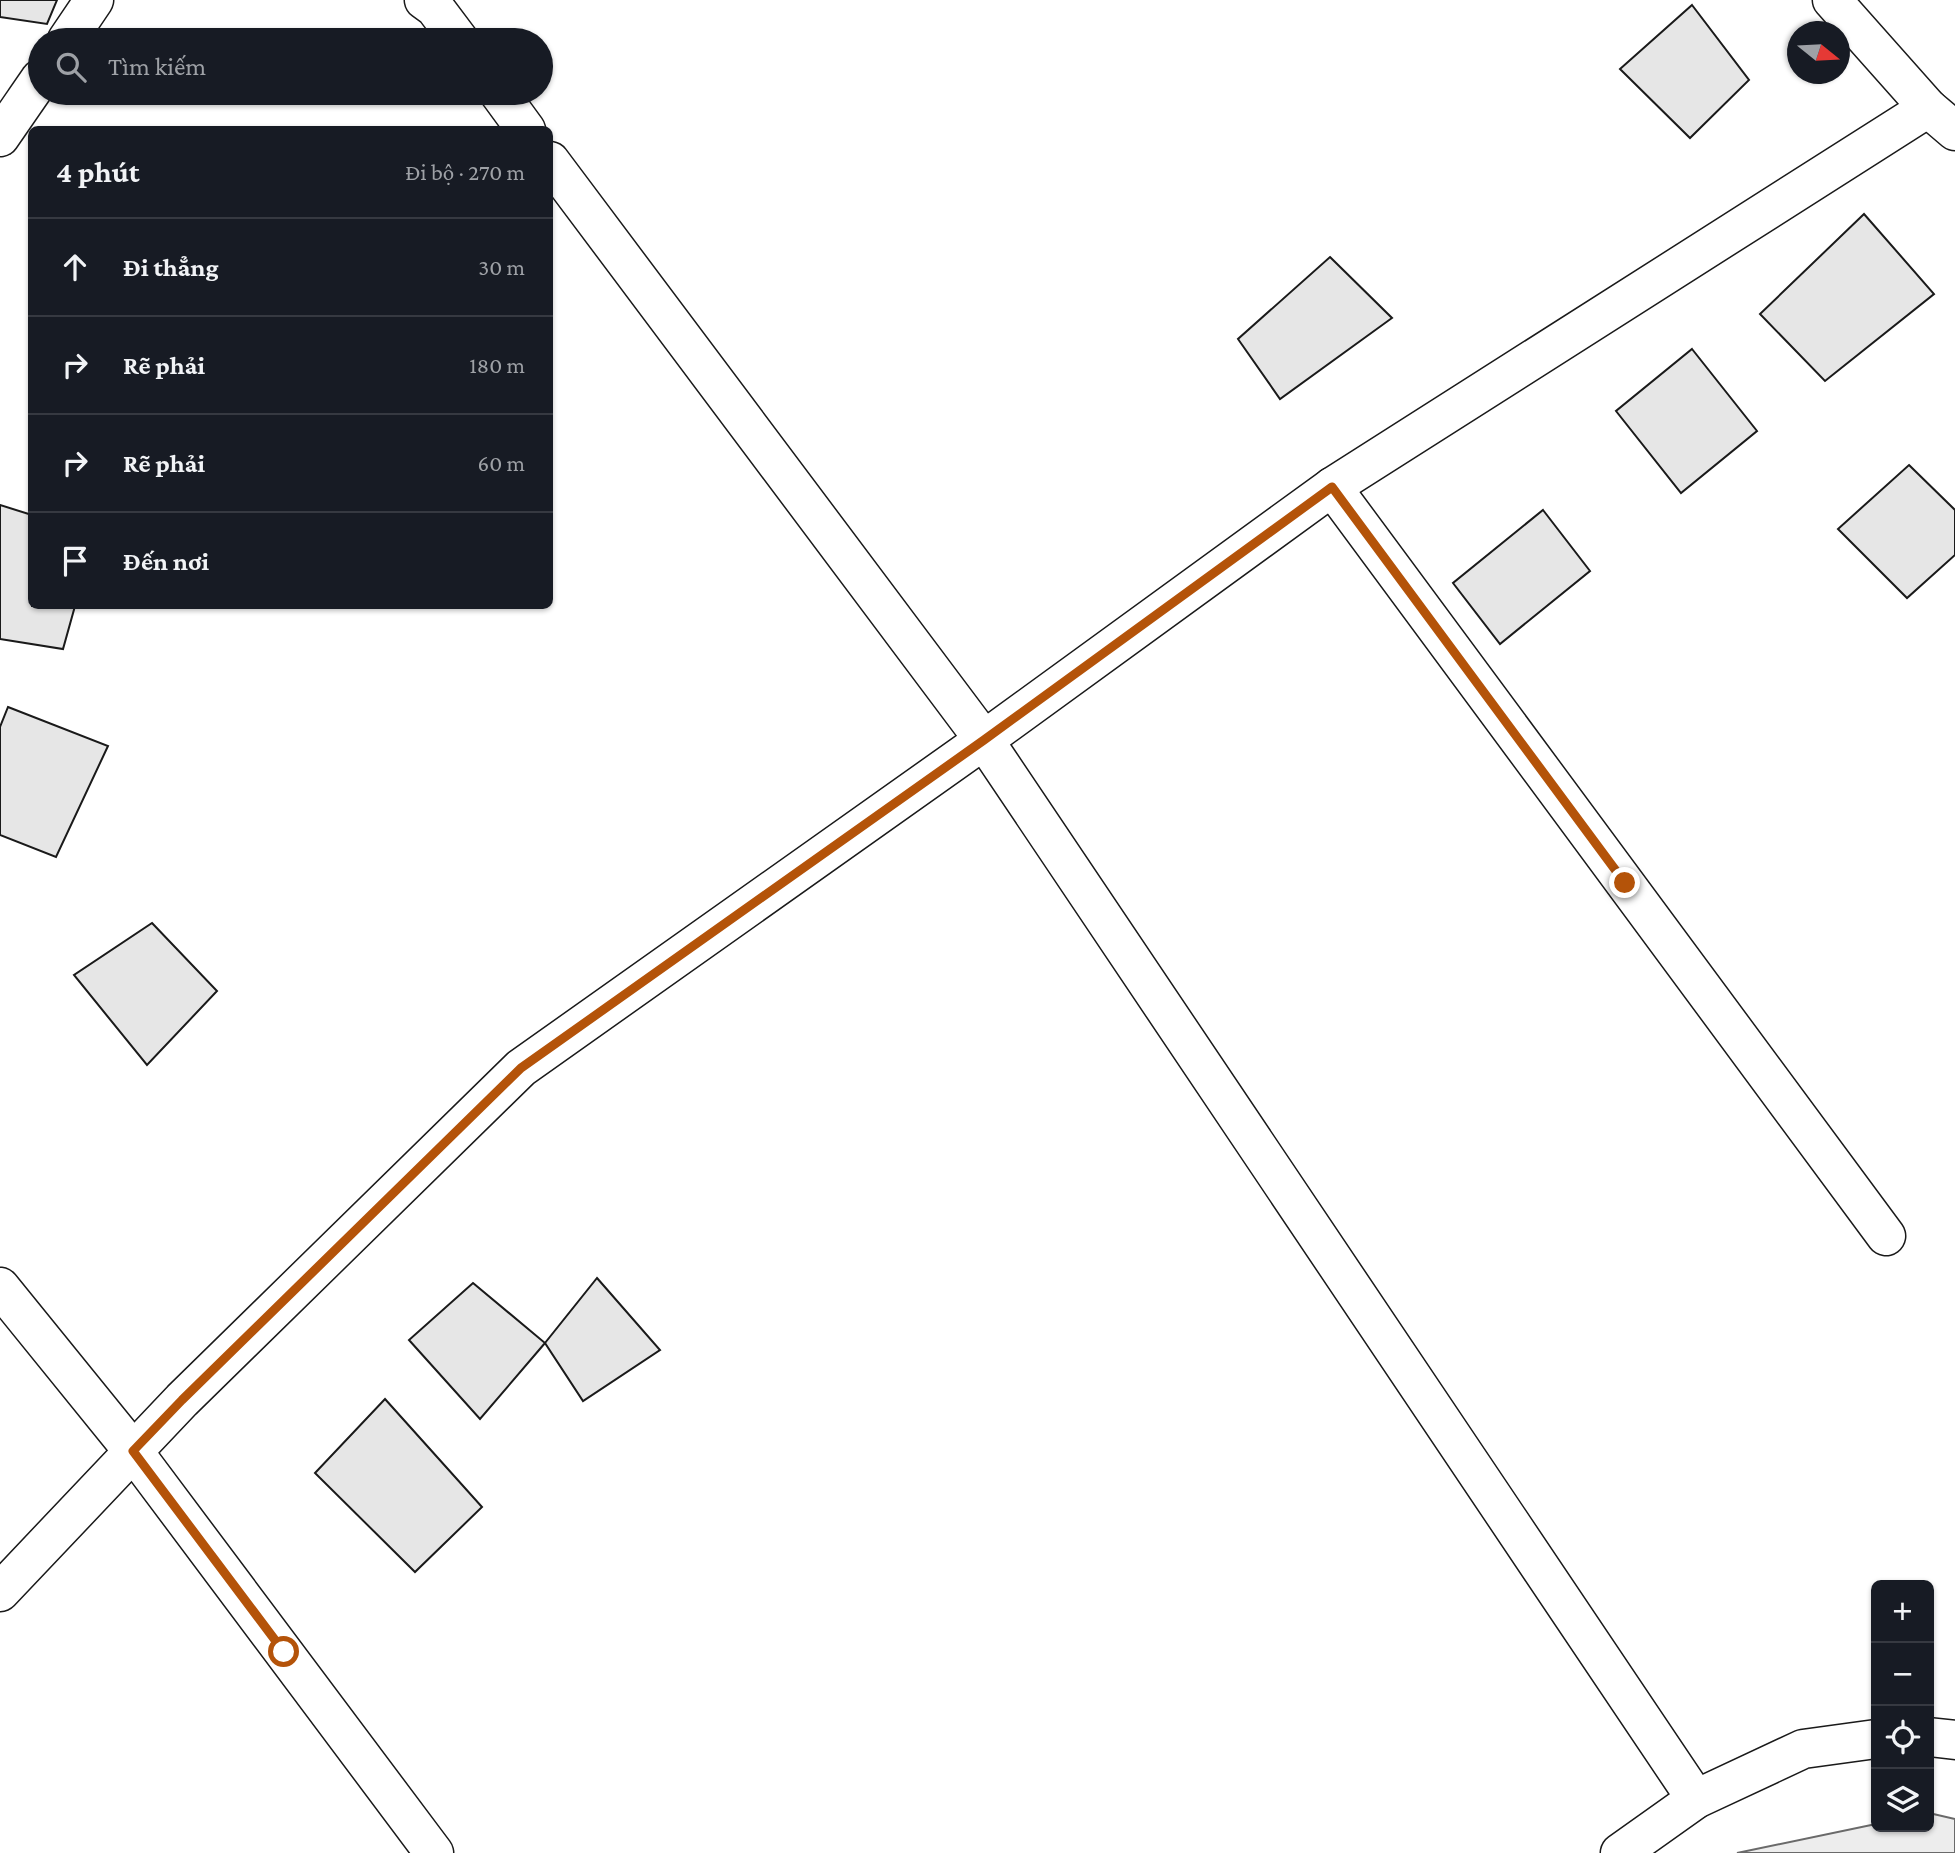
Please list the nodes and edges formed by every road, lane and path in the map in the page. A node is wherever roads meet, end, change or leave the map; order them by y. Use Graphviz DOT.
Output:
graph roads {
  1 [pos="94,0"];
  2 [pos="425,0"];
  3 [pos="1832,0"];
  4 [pos="74,28"];
  5 [pos="450,28"];
  6 [pos="28,96"];
  7 [pos="508,105"];
  8 [pos="1941,120"];
  9 [pos="523,126"];
  10 [pos="0,137"];
  11 [pos="553,164"];
  12 [pos="1332,487"];
  13 [pos="984,740"];
  14 [pos="1886,1236"];
  15 [pos="0,1287"];
  16 [pos="133,1451"];
  17 [pos="0,1592"];
  18 [pos="1934,1738"];
  19 [pos="1871,1740"];
  20 [pos="1955,1740"];
  21 [pos="1696,1799"];
  22 [pos="434,1853"];
  23 [pos="1620,1853"];
  1 -- 4 [label="street"];
  2 -- 5 [label="street"];
  3 -- 8 [label="street"];
  6 -- 10 [label="street"];
  7 -- 9 [label="street"];
  8 -- 12 [label="street"];
  11 -- 13 [label="street"];
  12 -- 13 [label="street"];
  12 -- 14 [label="street"];
  13 -- 16 [label="street"];
  13 -- 21 [label="street"];
  15 -- 16 [label="street"];
  16 -- 17 [label="street"];
  16 -- 22 [label="street"];
  18 -- 20 [label="street"];
  19 -- 21 [label="street"];
  21 -- 23 [label="street"];
}
